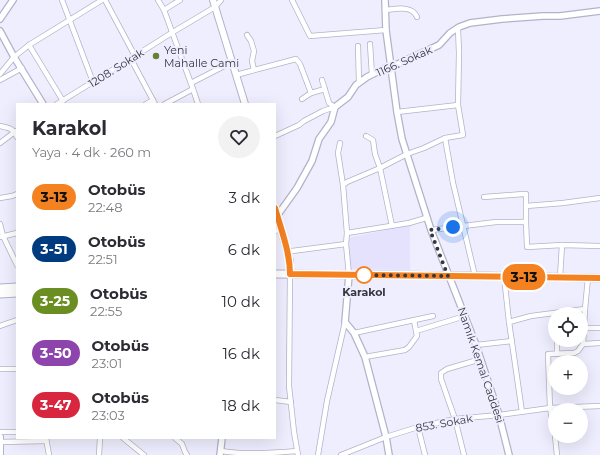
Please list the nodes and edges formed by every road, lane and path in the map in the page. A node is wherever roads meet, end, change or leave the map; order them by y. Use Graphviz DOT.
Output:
graph roads {
  1 [pos="13,0"];
  2 [pos="62,0"];
  3 [pos="103,0"];
  4 [pos="158,0"];
  5 [pos="180,0"];
  6 [pos="213,0"];
  7 [pos="221,0"];
  8 [pos="292,0"];
  9 [pos="385,0"];
  10 [pos="215,7"];
  11 [pos="164,10"];
  12 [pos="385,10"];
  13 [pos="600,11"];
  14 [pos="417,17"];
  15 [pos="0,19"];
  16 [pos="70,21"];
  17 [pos="458,28"];
  18 [pos="386,30"];
  19 [pos="0,31"];
  20 [pos="172,32"];
  21 [pos="247,35"];
  22 [pos="370,44"];
  23 [pos="29,45"];
  24 [pos="358,46"];
  25 [pos="14,57"];
  26 [pos="133,58"];
  27 [pos="232,62"];
  28 [pos="391,66"];
  29 [pos="22,68"];
  30 [pos="254,70"];
  31 [pos="0,74"];
  32 [pos="236,75"];
  33 [pos="372,75"];
  34 [pos="0,80"];
  35 [pos="322,80"];
  36 [pos="93,82"];
  37 [pos="191,83"];
  38 [pos="359,83"];
  39 [pos="193,89"];
  40 [pos="325,89"];
  41 [pos="311,94"];
  42 [pos="302,99"];
  43 [pos="63,101"];
  44 [pos="154,102"];
  45 [pos="42,103"];
  46 [pos="59,103"];
  47 [pos="167,103"];
  48 [pos="198,103"];
  49 [pos="245,103"];
  50 [pos="458,105"];
  51 [pos="335,107"];
  52 [pos="397,112"];
  53 [pos="0,126"];
  54 [pos="16,131"];
  55 [pos="276,136"];
  56 [pos="366,136"];
  57 [pos="445,138"];
  58 [pos="0,143"];
  59 [pos="340,143"];
  60 [pos="407,154"];
  61 [pos="380,168"];
  62 [pos="343,185"];
  63 [pos="16,194"];
  64 [pos="484,197"];
  65 [pos="0,198"];
  66 [pos="600,198"];
  67 [pos="526,206"];
  68 [pos="276,212"];
  69 [pos="277,216"];
  70 [pos="426,218"];
  71 [pos="526,222"];
  72 [pos="0,224"];
  73 [pos="392,226"];
  74 [pos="464,226"];
  75 [pos="278,230"];
  76 [pos="430,230"];
  77 [pos="16,233"];
  78 [pos="347,233"];
  79 [pos="2,237"];
  80 [pos="346,244"];
  81 [pos="562,245"];
  82 [pos="600,246"];
  83 [pos="292,251"];
  84 [pos="16,263"];
  85 [pos="276,274"];
  86 [pos="290,274"];
  87 [pos="349,275"];
  88 [pos="448,276"];
  89 [pos="475,276"];
  90 [pos="504,276"];
  91 [pos="560,277"];
  92 [pos="588,278"];
  93 [pos="600,278"];
  94 [pos="16,287"];
  95 [pos="0,288"];
  96 [pos="16,293"];
  97 [pos="0,294"];
  98 [pos="585,307"];
  99 [pos="548,314"];
  100 [pos="432,316"];
  101 [pos="465,316"];
  102 [pos="16,320"];
  103 [pos="414,320"];
  104 [pos="345,322"];
  105 [pos="509,322"];
  106 [pos="0,326"];
  107 [pos="588,328"];
  108 [pos="600,328"];
  109 [pos="416,331"];
  110 [pos="354,334"];
  111 [pos="512,341"];
  112 [pos="600,343"];
  113 [pos="588,344"];
  114 [pos="476,345"];
  115 [pos="557,347"];
  116 [pos="581,347"];
  117 [pos="557,354"];
  118 [pos="365,357"];
  119 [pos="481,359"];
  120 [pos="0,369"];
  121 [pos="16,369"];
  122 [pos="276,400"];
  123 [pos="291,402"];
  124 [pos="550,403"];
  125 [pos="588,406"];
  126 [pos="600,406"];
  127 [pos="548,408"];
  128 [pos="522,412"];
  129 [pos="499,415"];
  130 [pos="455,419"];
  131 [pos="418,427"];
  132 [pos="0,432"];
  133 [pos="16,432"];
  134 [pos="0,436"];
  135 [pos="386,437"];
  136 [pos="46,439"];
  137 [pos="100,439"];
  138 [pos="124,439"];
  139 [pos="176,439"];
  140 [pos="222,439"];
  141 [pos="0,442"];
  142 [pos="556,443"];
  143 [pos="221,453"];
  144 [pos="298,453"];
  145 [pos="0,455"];
  146 [pos="49,455"];
  147 [pos="99,455"];
  148 [pos="144,455"];
  149 [pos="187,455"];
  150 [pos="318,455"];
  151 [pos="341,455"];
  152 [pos="389,455"];
  153 [pos="426,455"];
  154 [pos="464,455"];
  155 [pos="509,455"];
  156 [pos="557,455"];
  1 -- 15 [label="street"];
  2 -- 16 [label="street"];
  3 -- 16 [label="street"];
  3 -- 26 [label="street"];
  4 -- 11 [label="street"];
  5 -- 11 [label="street"];
  6 -- 10 [label="main road"];
  7 -- 10 [label="street, 1208. Sokak"];
  8 -- 18 [label="street"];
  9 -- 12 [label="street, Namık Kemal Caddesi"];
  10 -- 20 [label="street, 1208. Sokak"];
  10 -- 27 [label="main road"];
  11 -- 20 [label="street"];
  12 -- 14 [label="street"];
  12 -- 18 [label="street, Namık Kemal Caddesi"];
  13 -- 17 [label="street, 1166. Sokak"];
  16 -- 23 [label="street"];
  16 -- 36 [label="street"];
  17 -- 28 [label="street, 1166. Sokak"];
  17 -- 50 [label="street"];
  18 -- 28 [label="street, Namık Kemal Caddesi"];
  19 -- 25 [label="street"];
  20 -- 26 [label="street, 1208. Sokak"];
  20 -- 37 [label="street"];
  21 -- 30 [label="street"];
  22 -- 33 [label="street"];
  23 -- 25 [label="street"];
  23 -- 43 [label="street"];
  24 -- 38 [label="street"];
  25 -- 29 [label="street"];
  25 -- 31 [label="street"];
  26 -- 36 [label="street, 1208. Sokak"];
  26 -- 44 [label="street"];
  27 -- 32 [label="main road"];
  27 -- 37 [label="street"];
  28 -- 33 [label="street, 1166. Sokak"];
  28 -- 52 [label="street, Namık Kemal Caddesi"];
  29 -- 34 [label="street"];
  29 -- 45 [label="street"];
  30 -- 32 [label="street"];
  30 -- 41 [label="street"];
  32 -- 49 [label="main road"];
  33 -- 38 [label="street, 1166. Sokak"];
  35 -- 40 [label="street"];
  36 -- 43 [label="street, 1208. Sokak"];
  37 -- 39 [label="street"];
  38 -- 51 [label="street, 1166. Sokak"];
  39 -- 47 [label="street"];
  39 -- 48 [label="street"];
  40 -- 41 [label="street"];
  40 -- 51 [label="street"];
  41 -- 42 [label="street"];
  43 -- 46 [label="street, 1208. Sokak"];
  50 -- 52 [label="street"];
  50 -- 57 [label="street"];
  51 -- 55 [label="street"];
  51 -- 69 [label="street"];
  52 -- 60 [label="street, Namık Kemal Caddesi"];
  53 -- 54 [label="street"];
  54 -- 58 [label="street"];
  56 -- 61 [label="street"];
  57 -- 60 [label="street"];
  57 -- 74 [label="street"];
  59 -- 62 [label="street"];
  60 -- 61 [label="street"];
  60 -- 70 [label="street, Namık Kemal Caddesi"];
  61 -- 62 [label="street"];
  61 -- 73 [label="street"];
  62 -- 78 [label="street"];
  63 -- 65 [label="street"];
  64 -- 67 [label="street"];
  66 -- 67 [label="street"];
  67 -- 71 [label="street"];
  68 -- 69 [label="main road"];
  69 -- 75 [label="main road"];
  70 -- 73 [label="street"];
  70 -- 76 [label="street, Namık Kemal Caddesi"];
  71 -- 74 [label="street"];
  71 -- 81 [label="street"];
  72 -- 79 [label="street"];
  73 -- 78 [label="street"];
  74 -- 76 [label="street"];
  74 -- 89 [label="street"];
  75 -- 86 [label="main road"];
  76 -- 88 [label="street, Namık Kemal Caddesi"];
  77 -- 79 [label="street"];
  78 -- 80 [label="street"];
  79 -- 84 [label="street"];
  80 -- 83 [label="street"];
  80 -- 87 [label="street"];
  81 -- 82 [label="street"];
  81 -- 91 [label="street"];
  85 -- 86 [label="main road"];
  86 -- 87 [label="main road"];
  86 -- 123 [label="street"];
  87 -- 88 [label="main road"];
  87 -- 104 [label="street"];
  88 -- 89 [label="main road"];
  88 -- 101 [label="street, Namık Kemal Caddesi"];
  89 -- 90 [label="main road"];
  90 -- 91 [label="main road"];
  90 -- 105 [label="street"];
  91 -- 92 [label="main road"];
  92 -- 93 [label="main road"];
  92 -- 98 [label="street"];
  94 -- 95 [label="main road"];
  96 -- 97 [label="main road"];
  99 -- 105 [label="street"];
  100 -- 103 [label="street"];
  101 -- 109 [label="street"];
  101 -- 114 [label="street, Namık Kemal Caddesi"];
  102 -- 106 [label="street"];
  103 -- 109 [label="street"];
  103 -- 110 [label="street"];
  104 -- 110 [label="street"];
  104 -- 150 [label="street"];
  105 -- 111 [label="street"];
  107 -- 108 [label="street"];
  109 -- 118 [label="street"];
  110 -- 118 [label="street"];
  111 -- 114 [label="street"];
  111 -- 128 [label="street"];
  112 -- 113 [label="street"];
  114 -- 119 [label="street, Namık Kemal Caddesi"];
  115 -- 117 [label="street"];
  116 -- 117 [label="street"];
  117 -- 124 [label="street"];
  118 -- 135 [label="street"];
  119 -- 129 [label="street, Namık Kemal Caddesi"];
  119 -- 130 [label="street"];
  120 -- 121 [label="street"];
  122 -- 123 [label="street"];
  123 -- 144 [label="street"];
  125 -- 126 [label="street, 853. Sokak"];
  127 -- 128 [label="street, 853. Sokak"];
  128 -- 129 [label="street, 853. Sokak"];
  129 -- 130 [label="street, 853. Sokak"];
  129 -- 155 [label="street, Namık Kemal Caddesi"];
  130 -- 131 [label="street, 853. Sokak"];
  130 -- 154 [label="street"];
  131 -- 135 [label="street, 853. Sokak"];
  131 -- 153 [label="street"];
  132 -- 133 [label="street"];
  134 -- 141 [label="main road"];
  135 -- 151 [label="street, 853. Sokak"];
  135 -- 152 [label="street"];
  136 -- 141 [label="street"];
  136 -- 146 [label="street"];
  137 -- 147 [label="street"];
  138 -- 148 [label="street"];
  139 -- 149 [label="street"];
  140 -- 143 [label="street"];
  141 -- 145 [label="main road"];
  142 -- 156 [label="street"];
  143 -- 144 [label="street"];
}
